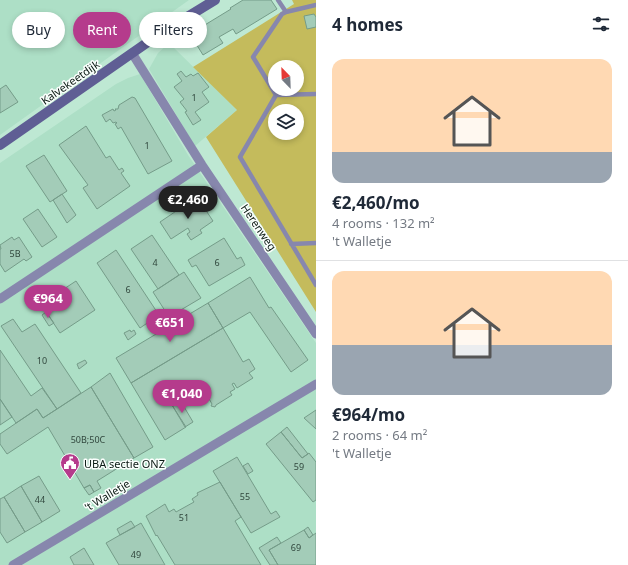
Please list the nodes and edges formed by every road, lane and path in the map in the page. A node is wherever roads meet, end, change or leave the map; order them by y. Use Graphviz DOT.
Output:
graph roads {
  1 [pos="215,0"];
  2 [pos="278,0"];
  3 [pos="316,5"];
  4 [pos="286,12"];
  5 [pos="132,53"];
  6 [pos="268,81"];
  7 [pos="304,94"];
  8 [pos="316,94"];
  9 [pos="275,96"];
  10 [pos="0,145"];
  11 [pos="202,165"];
  12 [pos="316,243"];
  13 [pos="291,244"];
  14 [pos="316,286"];
  15 [pos="0,299"];
  16 [pos="316,334"];
  17 [pos="316,384"];
  18 [pos="13,565"];
  1 -- 5 [label="street, Kalvekeetdijk"];
  2 -- 4 [label="lane"];
  3 -- 4 [label="lane"];
  4 -- 6 [label="lane"];
  5 -- 10 [label="street, Kalvekeetdijk"];
  5 -- 11 [label="street, Herenweg"];
  7 -- 8 [label="lane"];
  9 -- 13 [label="lane"];
  11 -- 15 [label="street"];
  11 -- 16 [label="street, Herenweg"];
  12 -- 13 [label="lane"];
  13 -- 14 [label="lane"];
  17 -- 18 [label="street, 't Walletje"];
}
